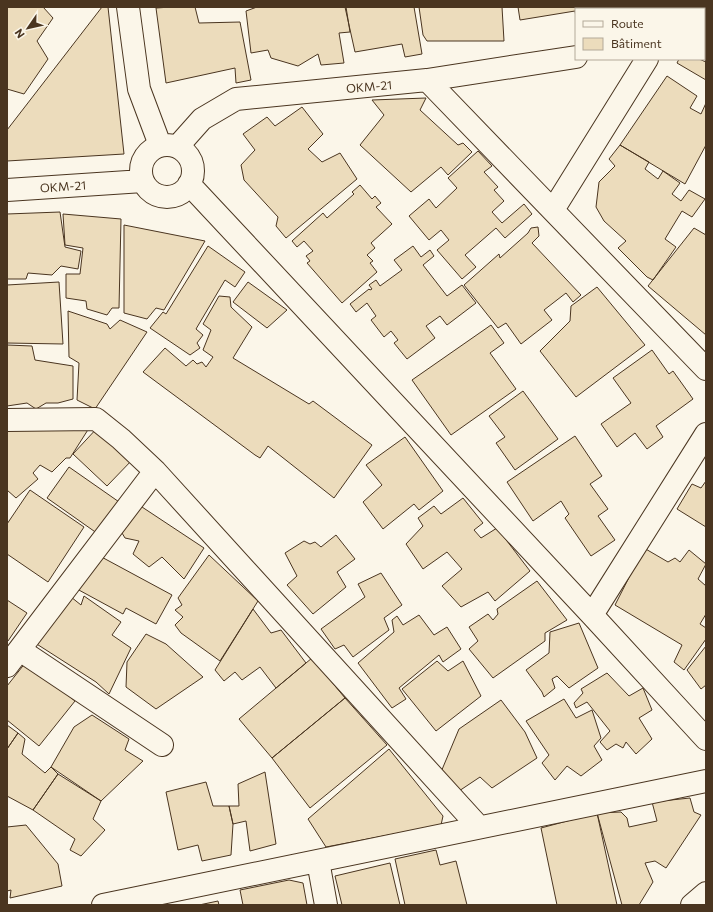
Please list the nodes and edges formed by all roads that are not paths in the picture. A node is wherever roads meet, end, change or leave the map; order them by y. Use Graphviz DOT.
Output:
graph roads {
  1 [pos="128,7"];
  2 [pos="575,57"];
  3 [pos="646,60"];
  4 [pos="427,80"];
  5 [pos="169,146"];
  6 [pos="143,181"];
  7 [pos="190,184"];
  8 [pos="7,190"];
  9 [pos="552,210"];
  10 [pos="706,369"];
  11 [pos="7,420"];
  12 [pos="706,434"];
  13 [pos="155,471"];
  14 [pos="592,615"];
  15 [pos="13,658"];
  16 [pos="706,739"];
  17 [pos="162,745"];
  18 [pos="706,780"];
  19 [pos="479,827"];
  20 [pos="318,861"];
  21 [pos="706,893"];
  22 [pos="103,905"];
  23 [pos="326,905"];
  24 [pos="692,905"];
  1 -- 5 [label="street"];
  2 -- 4 [label="street, OKM-21"];
  3 -- 9 [label="street"];
  4 -- 5 [label="street, OKM-21"];
  4 -- 9 [label="street"];
  5 -- 6 [label="street"];
  5 -- 7 [label="street"];
  6 -- 7 [label="street"];
  6 -- 8 [label="street, OKM-21"];
  7 -- 14 [label="street"];
  9 -- 10 [label="street"];
  11 -- 13 [label="street"];
  12 -- 14 [label="street"];
  13 -- 15 [label="street"];
  13 -- 19 [label="street"];
  14 -- 16 [label="street"];
  15 -- 17 [label="street"];
  18 -- 19 [label="street"];
  19 -- 20 [label="street"];
  20 -- 22 [label="street"];
  20 -- 23 [label="street"];
  21 -- 24 [label="street"];
}
